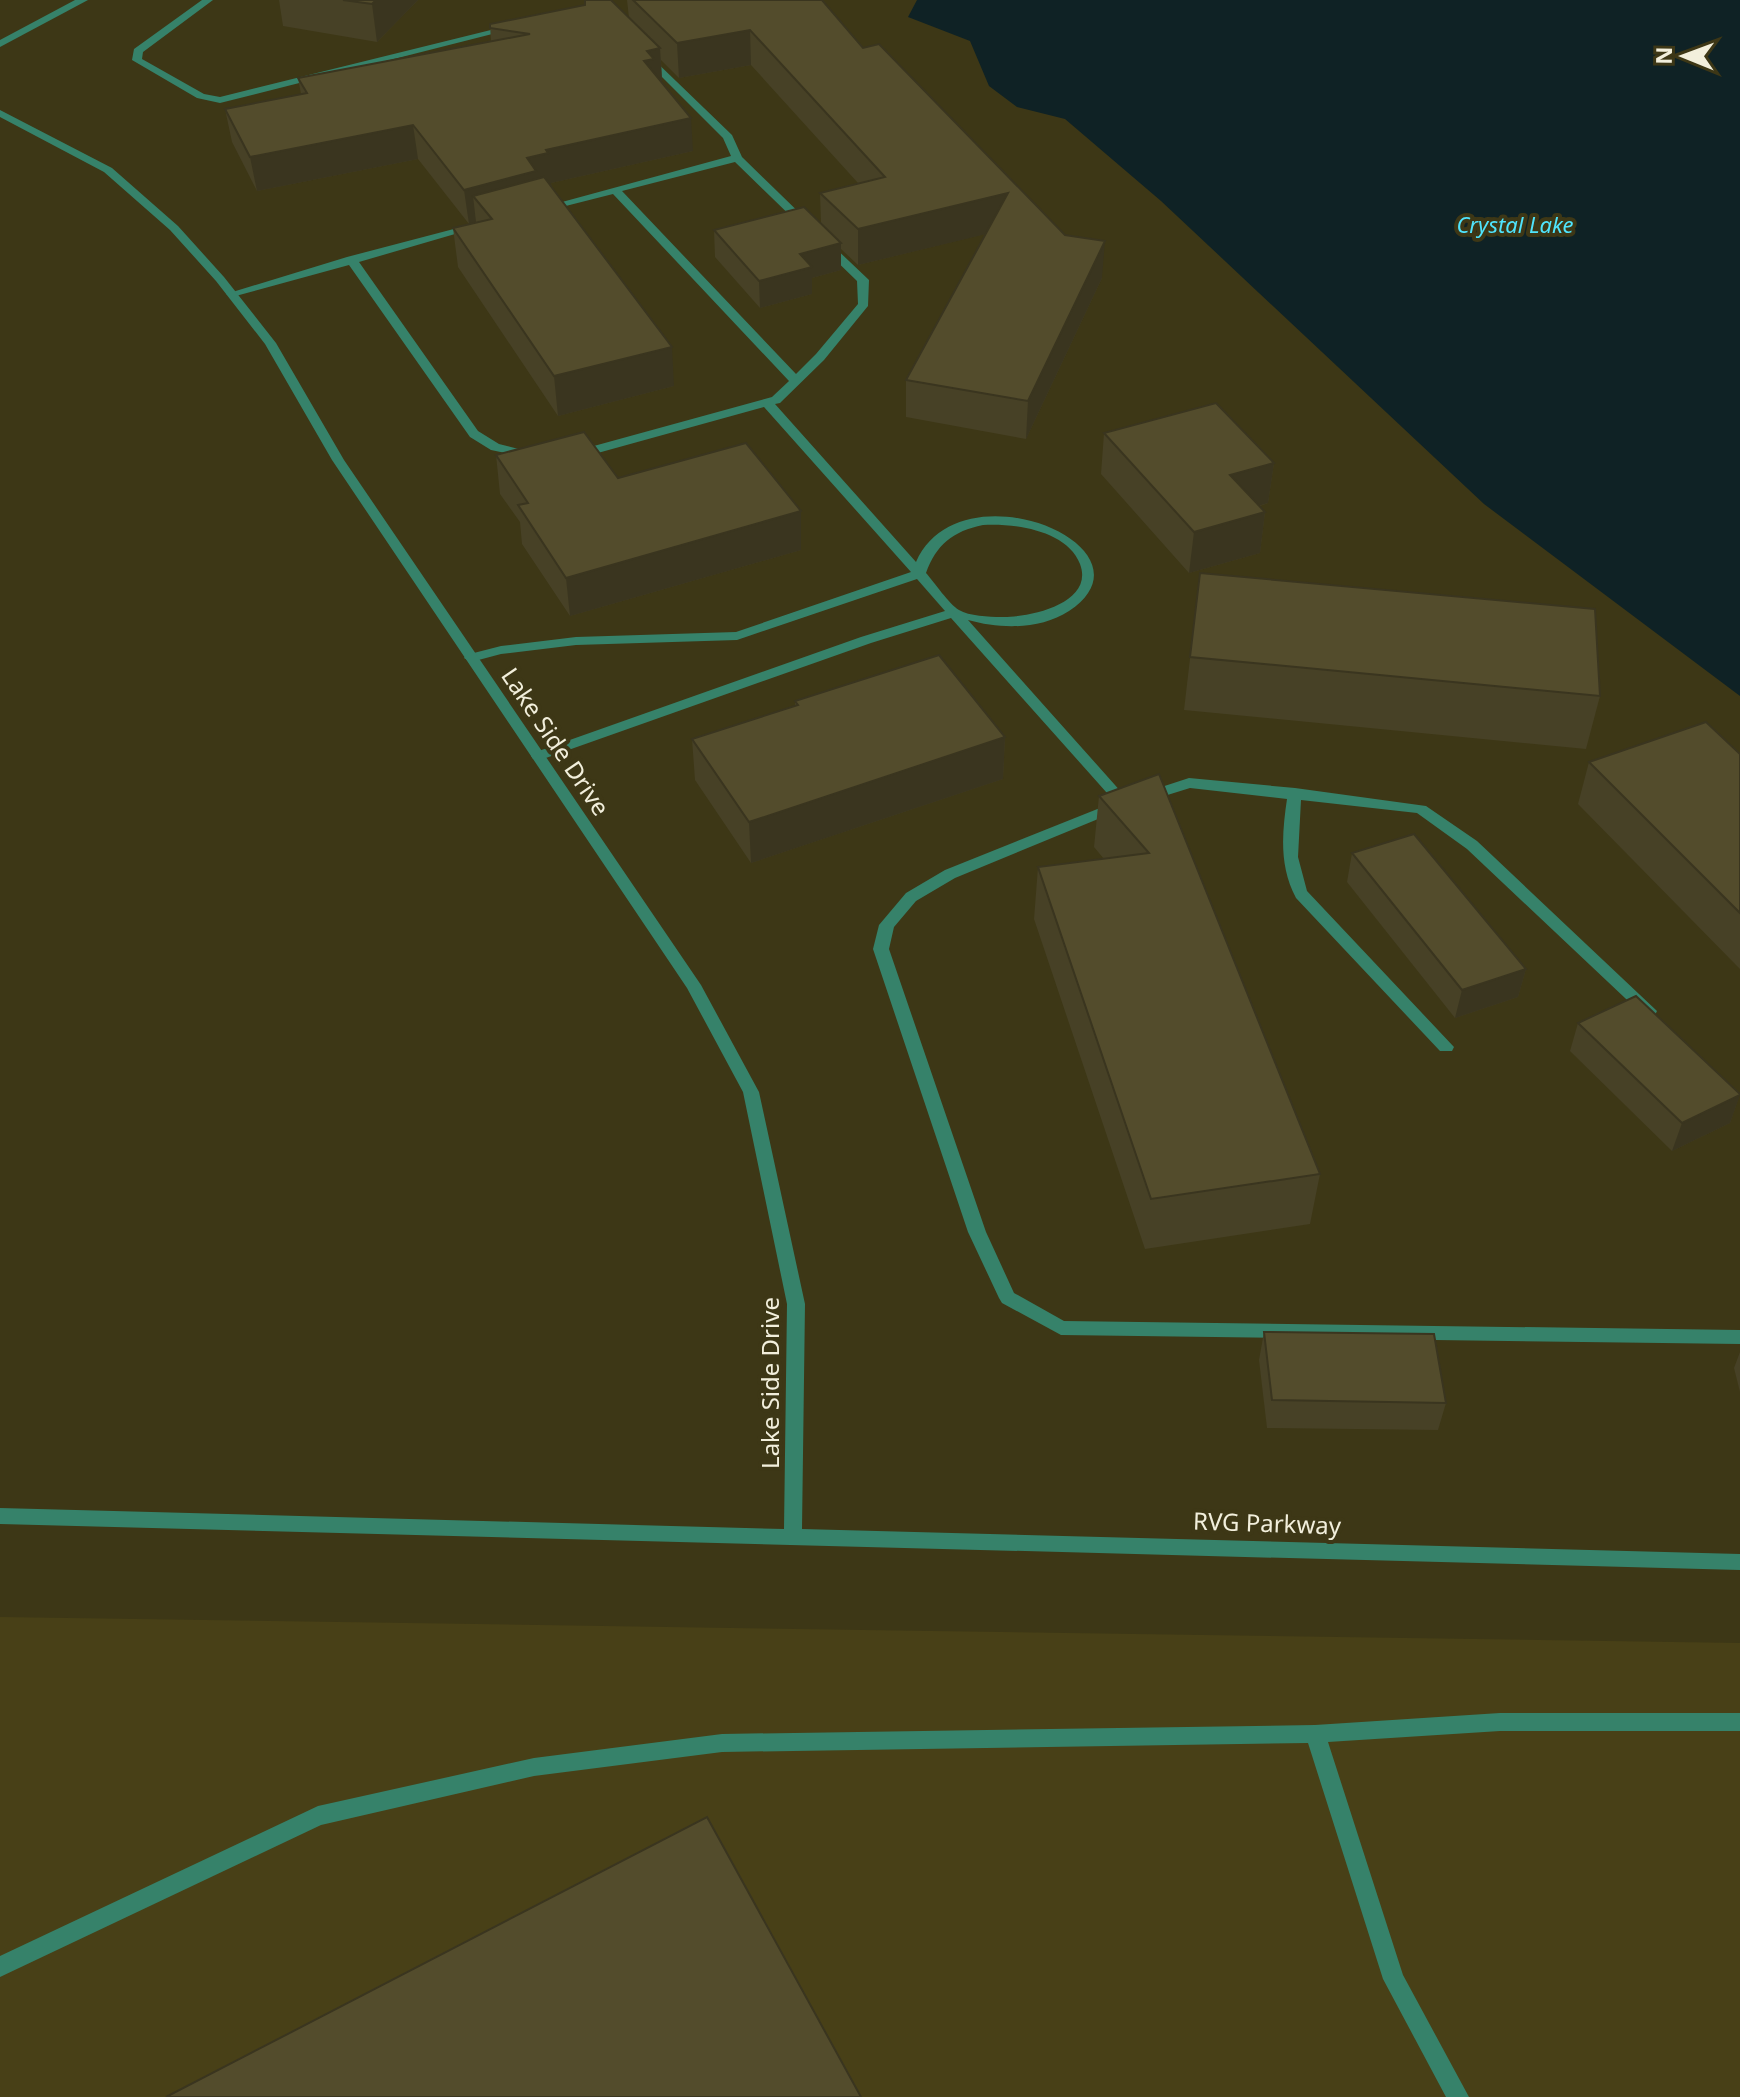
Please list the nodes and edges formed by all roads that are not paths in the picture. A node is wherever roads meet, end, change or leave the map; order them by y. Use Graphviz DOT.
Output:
graph roads {
  1 [pos="83,0"];
  2 [pos="208,0"];
  3 [pos="523,25"];
  4 [pos="0,44"];
  5 [pos="641,50"];
  6 [pos="0,113"];
  7 [pos="737,158"];
  8 [pos="615,190"];
  9 [pos="540,209"];
  10 [pos="480,225"];
  11 [pos="351,259"];
  12 [pos="232,294"];
  13 [pos="796,381"];
  14 [pos="767,403"];
  15 [pos="539,457"];
  16 [pos="565,458"];
  17 [pos="919,574"];
  18 [pos="954,613"];
  19 [pos="471,658"];
  20 [pos="538,756"];
  21 [pos="1295,793"];
  22 [pos="1124,803"];
  23 [pos="1659,1020"];
  24 [pos="1446,1047"];
  25 [pos="1740,1337"];
  26 [pos="0,1516"];
  27 [pos="793,1537"];
  28 [pos="1740,1562"];
  29 [pos="1740,1722"];
  30 [pos="1315,1734"];
  31 [pos="0,1967"];
  32 [pos="1458,2097"];
  1 -- 4 [label="street"];
  2 -- 3 [label="street"];
  5 -- 7 [label="street"];
  6 -- 12 [label="street, Lake Side Drive"];
  7 -- 8 [label="street"];
  7 -- 13 [label="street"];
  8 -- 9 [label="street"];
  8 -- 13 [label="street"];
  10 -- 11 [label="street"];
  11 -- 12 [label="street"];
  11 -- 15 [label="street"];
  12 -- 19 [label="street, Lake Side Drive"];
  13 -- 14 [label="street"];
  14 -- 16 [label="street"];
  14 -- 17 [label="street"];
  17 -- 18 [label="street"];
  17 -- 18 [label="street"];
  17 -- 19 [label="street"];
  18 -- 20 [label="street"];
  18 -- 22 [label="street"];
  19 -- 20 [label="street, Lake Side Drive"];
  20 -- 27 [label="street, Lake Side Drive"];
  21 -- 22 [label="street"];
  21 -- 23 [label="street"];
  21 -- 24 [label="street"];
  22 -- 25 [label="street"];
  26 -- 27 [label="street, RVG Parkway"];
  27 -- 28 [label="street, RVG Parkway"];
  29 -- 30 [label="street"];
  30 -- 31 [label="street"];
  30 -- 32 [label="street"];
}
